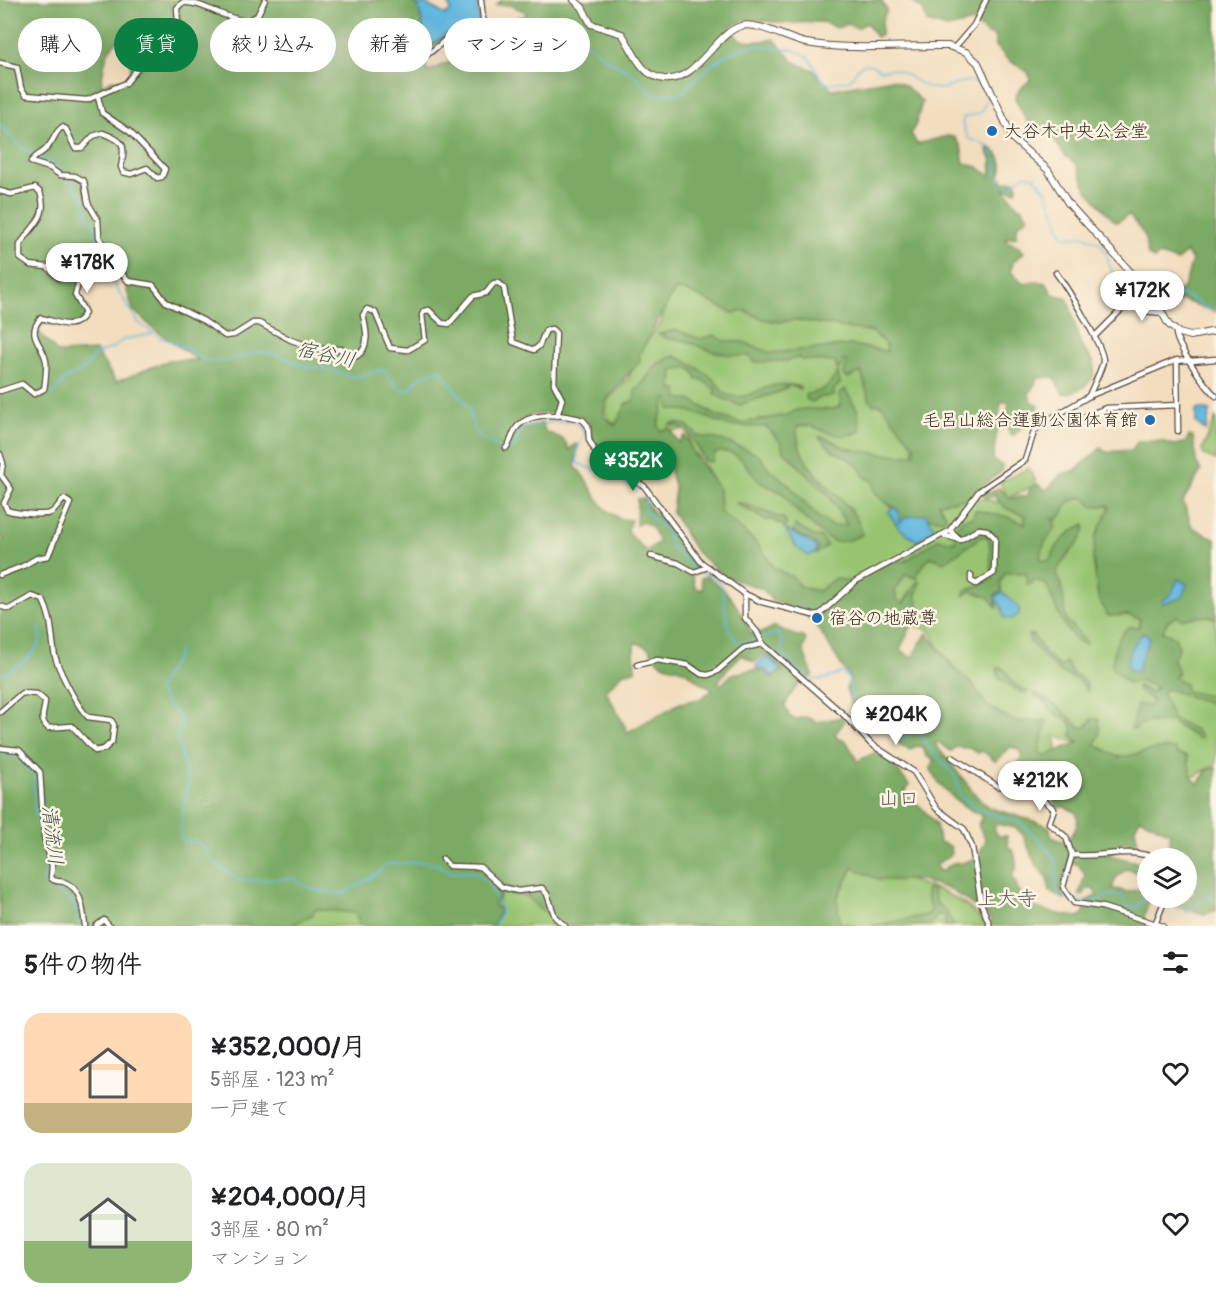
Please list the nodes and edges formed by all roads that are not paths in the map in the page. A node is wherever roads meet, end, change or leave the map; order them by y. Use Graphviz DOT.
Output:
graph roads {
  1 [pos="265,0"];
  2 [pos="482,0"];
  3 [pos="574,0"];
  4 [pos="986,0"];
  5 [pos="956,47"];
  6 [pos="432,52"];
  7 [pos="0,63"];
  8 [pos="98,96"];
  9 [pos="0,191"];
  10 [pos="1056,273"];
  11 [pos="1160,308"];
  12 [pos="1176,331"];
  13 [pos="1216,331"];
  14 [pos="1185,335"];
  15 [pos="1095,336"];
  16 [pos="1181,347"];
  17 [pos="1216,359"];
  18 [pos="1176,360"];
  19 [pos="1190,361"];
  20 [pos="0,391"];
  21 [pos="1089,396"];
  22 [pos="1216,396"];
  23 [pos="1178,405"];
  24 [pos="557,416"];
  25 [pos="1076,420"];
  26 [pos="1178,431"];
  27 [pos="506,448"];
  28 [pos="0,454"];
  29 [pos="950,530"];
  30 [pos="943,534"];
  31 [pos="957,539"];
  32 [pos="651,556"];
  33 [pos="708,567"];
  34 [pos="971,574"];
  35 [pos="0,575"];
  36 [pos="745,594"];
  37 [pos="0,606"];
  38 [pos="763,644"];
  39 [pos="638,665"];
  40 [pos="0,712"];
  41 [pos="0,748"];
  42 [pos="951,757"];
  43 [pos="1137,853"];
  44 [pos="1072,855"];
  45 [pos="443,860"];
  46 [pos="1162,908"];
  47 [pos="1156,922"];
  48 [pos="85,926"];
  49 [pos="96,926"];
  50 [pos="110,926"];
  51 [pos="565,926"];
  52 [pos="990,926"];
  53 [pos="1163,926"];
  1 -- 8 [label="street"];
  2 -- 6 [label="street"];
  3 -- 5 [label="main road"];
  4 -- 5 [label="street"];
  5 -- 11 [label="main road"];
  7 -- 8 [label="street"];
  8 -- 24 [label="street"];
  9 -- 20 [label="street"];
  10 -- 15 [label="street"];
  11 -- 12 [label="main road"];
  11 -- 15 [label="street"];
  12 -- 14 [label="main road"];
  12 -- 16 [label="street"];
  13 -- 14 [label="main road"];
  14 -- 16 [label="street"];
  15 -- 21 [label="street"];
  16 -- 18 [label="street"];
  16 -- 19 [label="street"];
  17 -- 19 [label="street"];
  18 -- 19 [label="street"];
  18 -- 21 [label="street"];
  18 -- 23 [label="street"];
  19 -- 22 [label="street"];
  21 -- 29 [label="street"];
  23 -- 25 [label="street"];
  23 -- 26 [label="street"];
  24 -- 27 [label="street"];
  24 -- 33 [label="street"];
  28 -- 35 [label="street"];
  29 -- 30 [label="street"];
  29 -- 31 [label="street"];
  30 -- 31 [label="street"];
  30 -- 36 [label="street"];
  31 -- 34 [label="street"];
  32 -- 33 [label="street"];
  33 -- 36 [label="street"];
  36 -- 38 [label="street"];
  37 -- 40 [label="street"];
  38 -- 39 [label="street"];
  38 -- 52 [label="street"];
  41 -- 48 [label="street"];
  42 -- 44 [label="street"];
  43 -- 44 [label="street"];
  44 -- 47 [label="street"];
  45 -- 51 [label="street"];
  46 -- 47 [label="street"];
  47 -- 53 [label="street"];
  49 -- 50 [label="street"];
}
